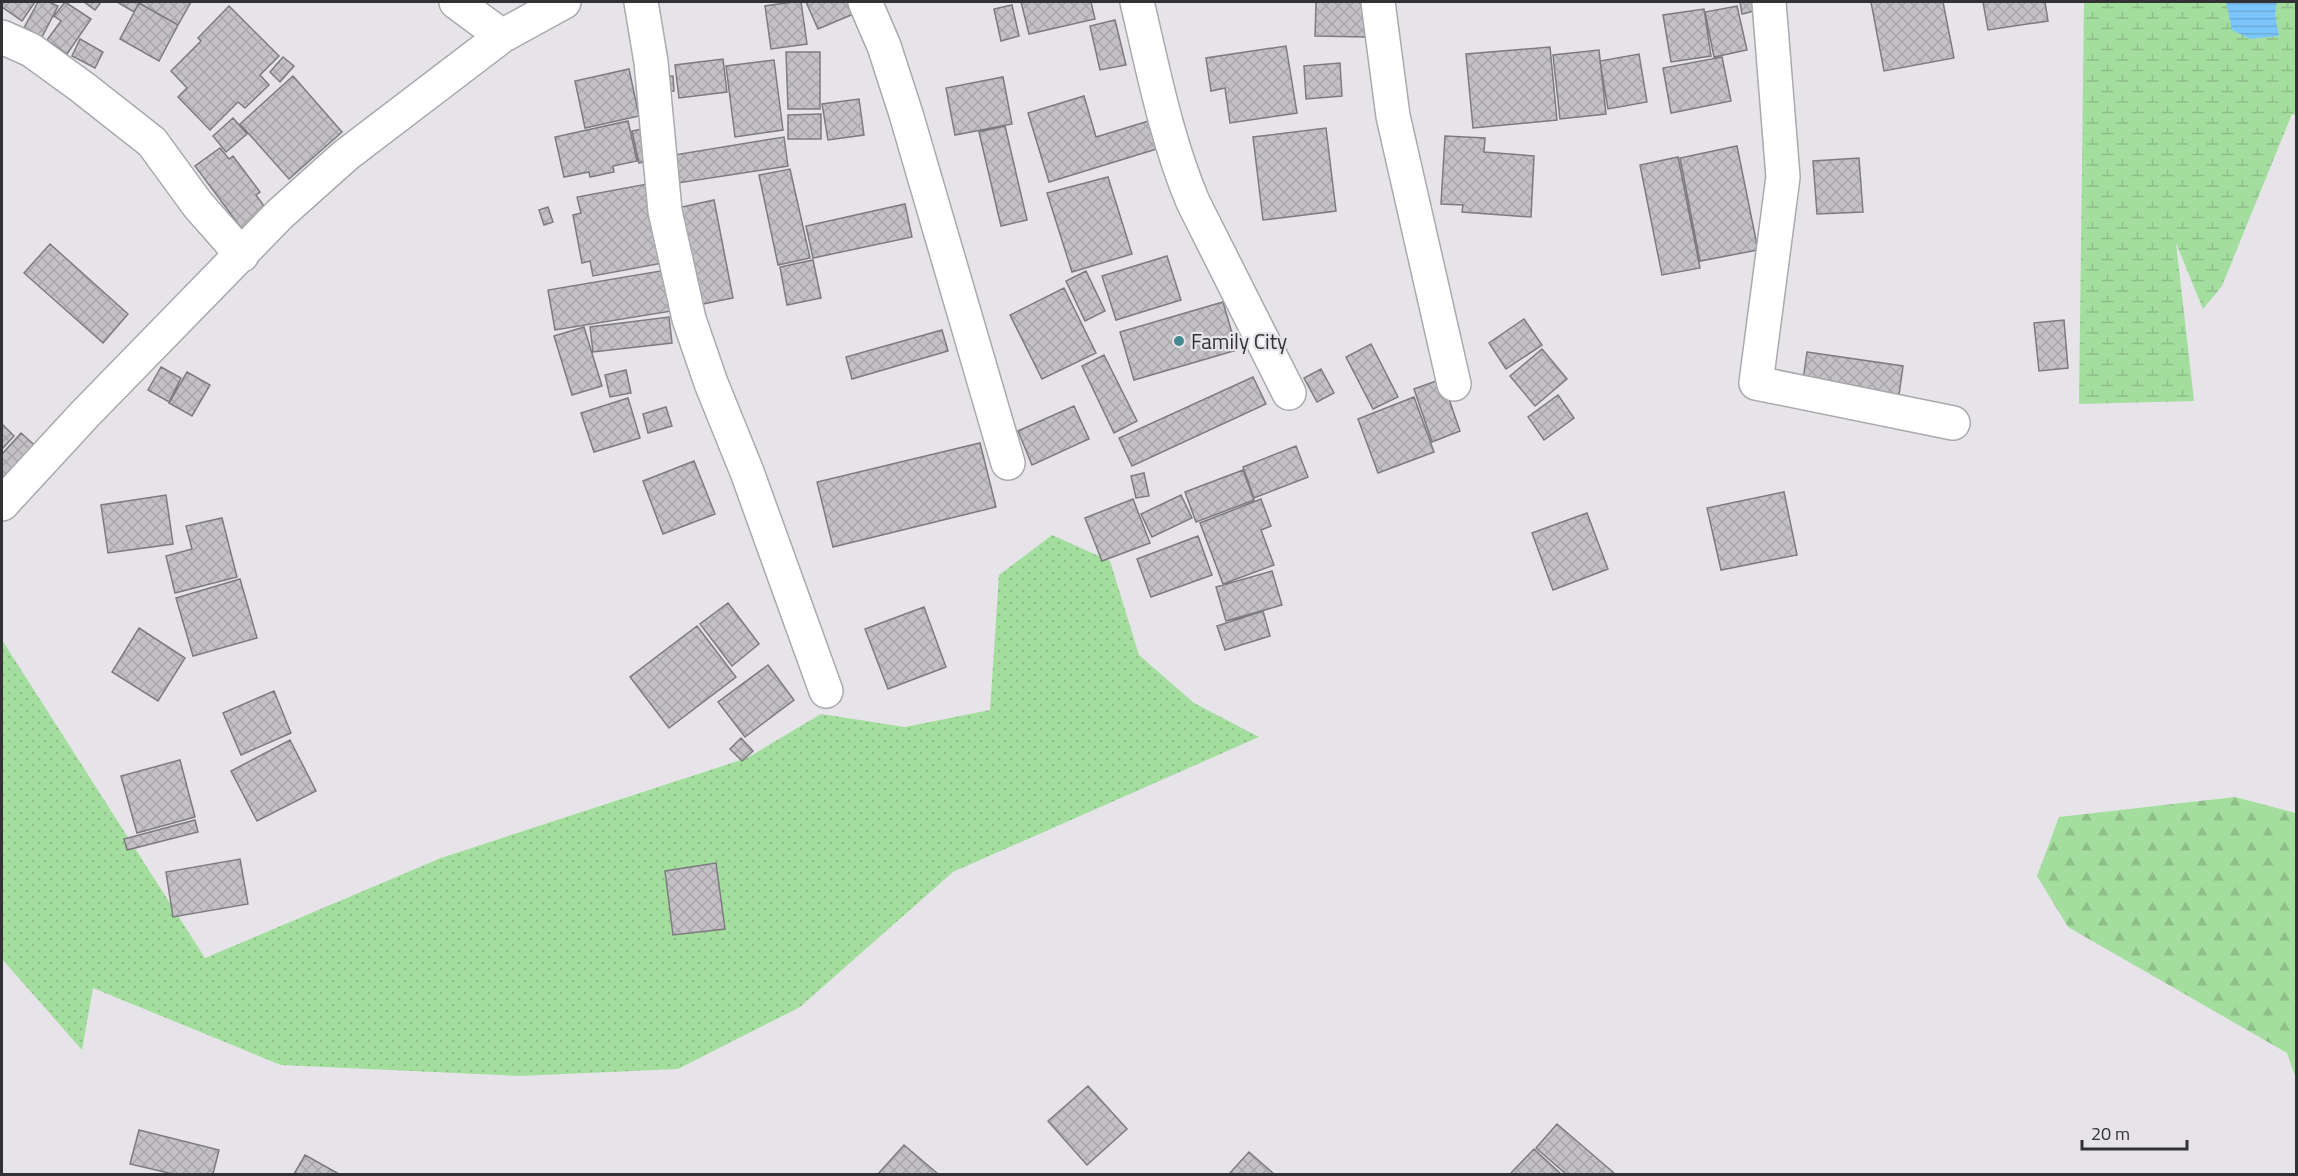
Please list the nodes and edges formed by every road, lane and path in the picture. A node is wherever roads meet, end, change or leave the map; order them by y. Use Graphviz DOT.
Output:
graph roads {
  1 [pos="456,2"];
  2 [pos="564,2"];
  3 [pos="641,2"];
  4 [pos="865,2"];
  5 [pos="1137,2"];
  6 [pos="1378,2"];
  7 [pos="1769,2"];
  8 [pos="502,36"];
  9 [pos="2,37"];
  10 [pos="242,255"];
  11 [pos="1454,384"];
  12 [pos="1289,393"];
  13 [pos="1953,423"];
  14 [pos="1008,463"];
  15 [pos="2,504"];
  16 [pos="826,691"];
  1 -- 8 [label="street"];
  2 -- 8 [label="street"];
  3 -- 16 [label="street"];
  4 -- 14 [label="street"];
  5 -- 12 [label="street"];
  6 -- 11 [label="street"];
  7 -- 13 [label="street"];
  8 -- 10 [label="street"];
  9 -- 10 [label="street"];
  10 -- 15 [label="street"];
}
